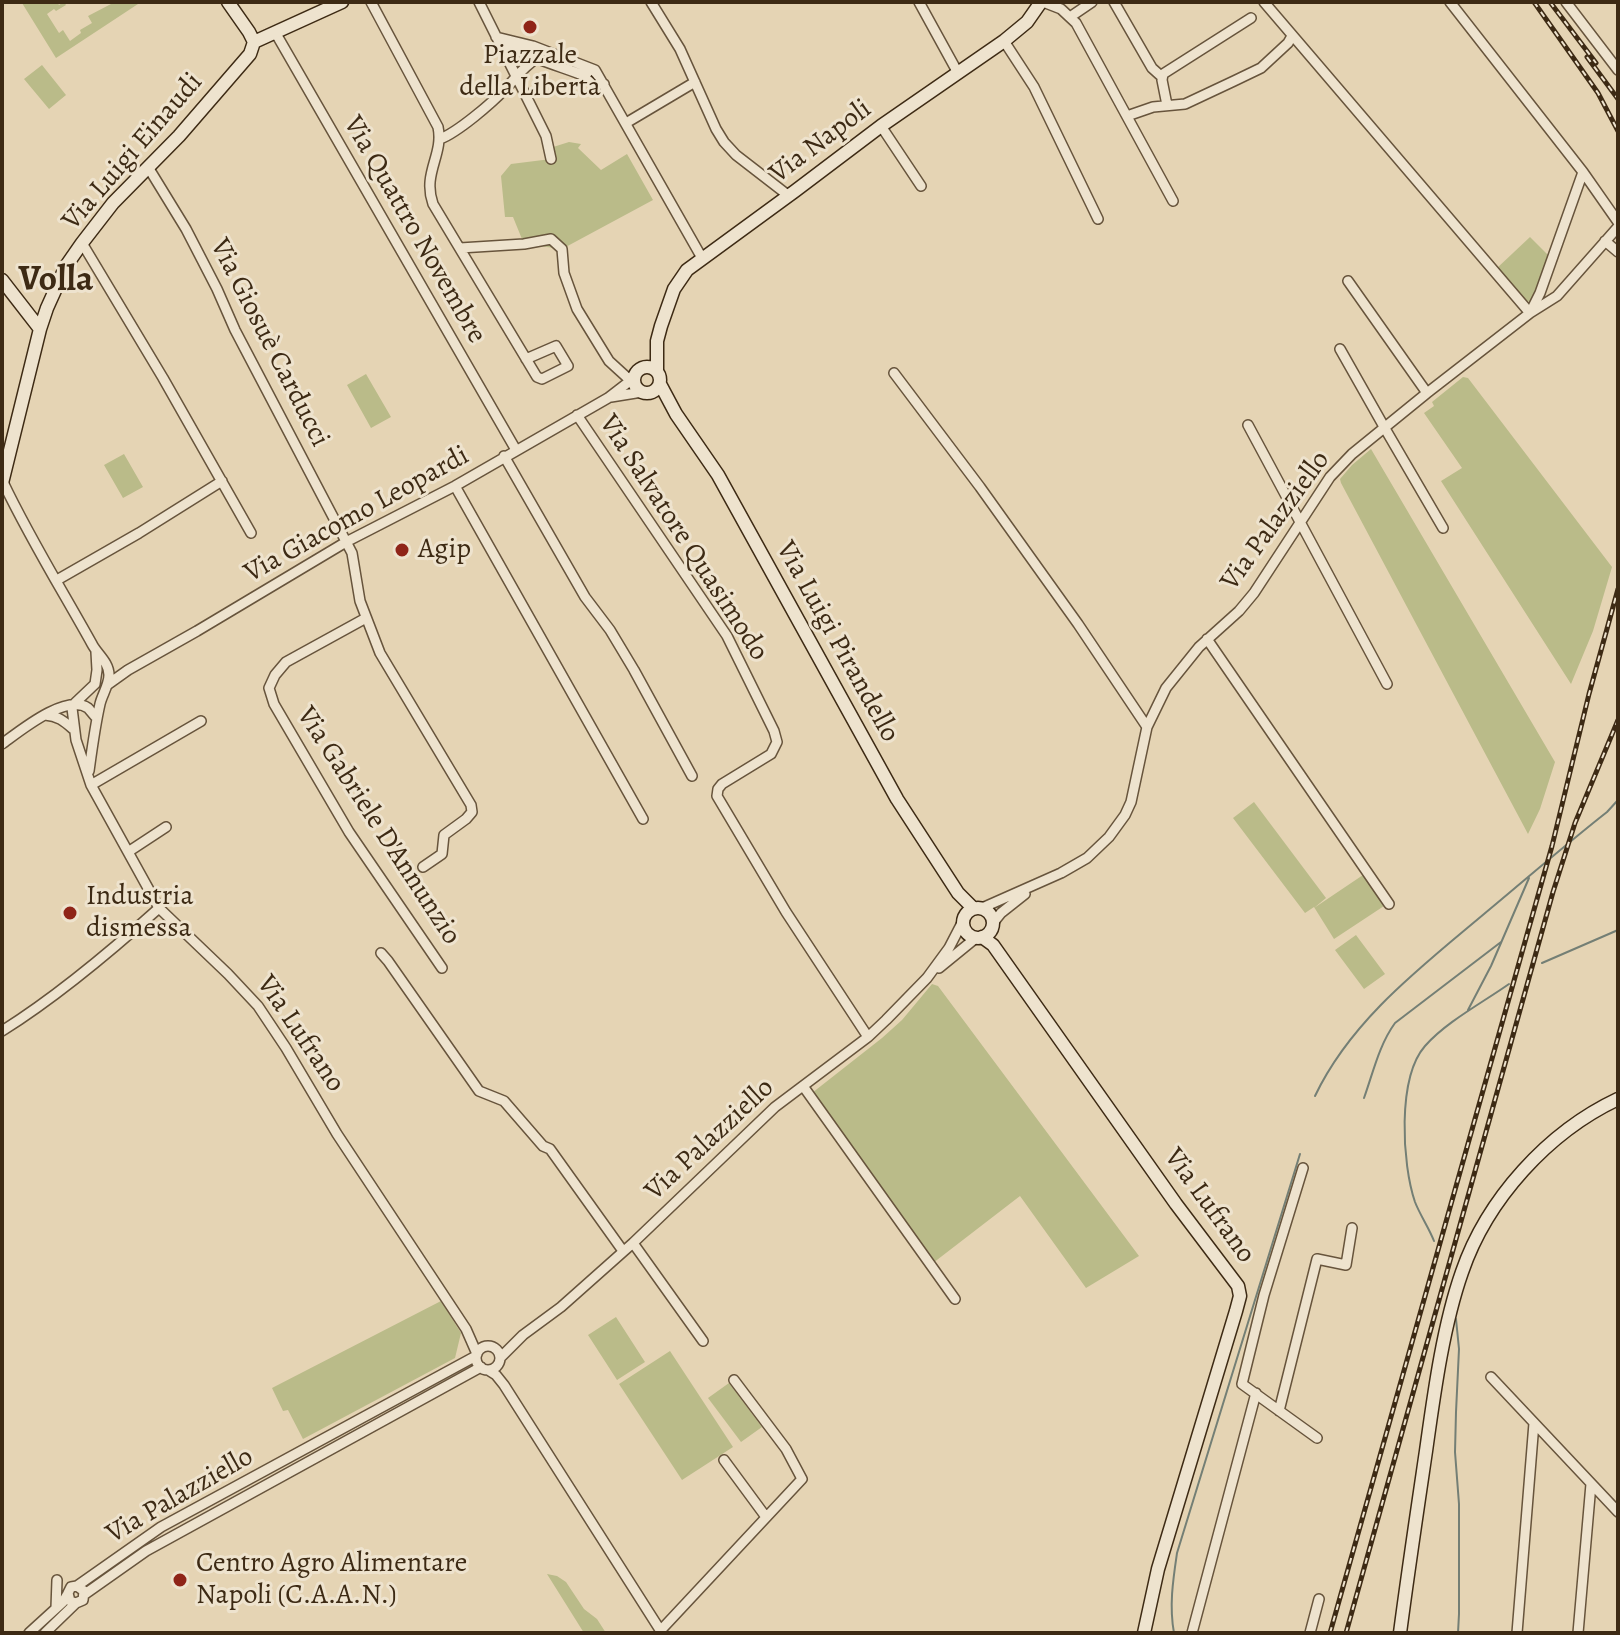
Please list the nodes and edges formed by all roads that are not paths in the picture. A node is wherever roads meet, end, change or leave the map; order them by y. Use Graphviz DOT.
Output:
graph roads {
  1 [pos="228,2"];
  2 [pos="342,2"];
  3 [pos="371,2"];
  4 [pos="479,2"];
  5 [pos="651,2"];
  6 [pos="919,2"];
  7 [pos="1042,2"];
  8 [pos="1092,2"];
  9 [pos="1114,2"];
  10 [pos="1264,2"];
  11 [pos="1450,2"];
  12 [pos="1566,2"];
  13 [pos="1070,17"];
  14 [pos="1251,18"];
  15 [pos="275,32"];
  16 [pos="1292,36"];
  17 [pos="496,37"];
  18 [pos="1004,41"];
  19 [pos="254,42"];
  20 [pos="533,46"];
  21 [pos="521,53"];
  22 [pos="537,58"];
  23 [pos="1618,70"];
  24 [pos="958,73"];
  25 [pos="515,77"];
  26 [pos="1162,77"];
  27 [pos="695,82"];
  28 [pos="604,84"];
  29 [pos="1167,105"];
  30 [pos="1127,116"];
  31 [pos="626,123"];
  32 [pos="881,126"];
  33 [pos="440,139"];
  34 [pos="551,159"];
  35 [pos="148,167"];
  36 [pos="1583,172"];
  37 [pos="921,186"];
  38 [pos="789,196"];
  39 [pos="1173,201"];
  40 [pos="1098,219"];
  41 [pos="1618,225"];
  42 [pos="1605,241"];
  43 [pos="82,243"];
  44 [pos="460,248"];
  45 [pos="1618,252"];
  46 [pos="702,258"];
  47 [pos="2,280"];
  48 [pos="1348,281"];
  49 [pos="1530,313"];
  50 [pos="40,329"];
  51 [pos="657,341"];
  52 [pos="1340,349"];
  53 [pos="526,359"];
  54 [pos="894,373"];
  55 [pos="658,378"];
  56 [pos="638,381"];
  57 [pos="1427,393"];
  58 [pos="608,398"];
  59 [pos="676,414"];
  60 [pos="577,415"];
  61 [pos="1248,425"];
  62 [pos="1384,428"];
  63 [pos="516,450"];
  64 [pos="504,456"];
  65 [pos="222,481"];
  66 [pos="2,482"];
  67 [pos="455,486"];
  68 [pos="1300,523"];
  69 [pos="1443,528"];
  70 [pos="251,533"];
  71 [pos="346,542"];
  72 [pos="57,580"];
  73 [pos="366,618"];
  74 [pos="1207,639"];
  75 [pos="96,652"];
  76 [pos="128,670"];
  77 [pos="109,671"];
  78 [pos="97,675"];
  79 [pos="1387,684"];
  80 [pos="107,685"];
  81 [pos="74,705"];
  82 [pos="45,715"];
  83 [pos="97,718"];
  84 [pos="201,721"];
  85 [pos="1147,727"];
  86 [pos="95,730"];
  87 [pos="74,733"];
  88 [pos="2,744"];
  89 [pos="89,775"];
  90 [pos="692,776"];
  91 [pos="91,785"];
  92 [pos="643,819"];
  93 [pos="166,827"];
  94 [pos="128,852"];
  95 [pos="423,867"];
  96 [pos="1037,884"];
  97 [pos="1389,904"];
  98 [pos="159,908"];
  99 [pos="971,913"];
  100 [pos="986,932"];
  101 [pos="381,953"];
  102 [pos="442,968"];
  103 [pos="927,978"];
  104 [pos="2,1031"];
  105 [pos="868,1037"];
  106 [pos="803,1086"];
  107 [pos="1618,1099"];
  108 [pos="1303,1168"];
  109 [pos="1352,1228"];
  110 [pos="633,1243"];
  111 [pos="623,1251"];
  112 [pos="955,1299"];
  113 [pos="523,1335"];
  114 [pos="703,1341"];
  115 [pos="482,1351"];
  116 [pos="499,1361"];
  117 [pos="485,1368"];
  118 [pos="1491,1377"];
  119 [pos="734,1380"];
  120 [pos="504,1385"];
  121 [pos="1256,1393"];
  122 [pos="1279,1411"];
  123 [pos="1534,1423"];
  124 [pos="1317,1438"];
  125 [pos="724,1460"];
  126 [pos="1591,1484"];
  127 [pos="1618,1512"];
  128 [pos="766,1517"];
  129 [pos="57,1580"];
  130 [pos="72,1589"];
  131 [pos="85,1594"];
  132 [pos="1319,1599"];
  133 [pos="76,1603"];
  134 [pos="56,1608"];
  135 [pos="1146,1630"];
  136 [pos="661,1632"];
  137 [pos="29,1633"];
  138 [pos="45,1633"];
  139 [pos="1192,1633"];
  140 [pos="1310,1633"];
  141 [pos="1400,1633"];
  142 [pos="1517,1633"];
  143 [pos="1578,1633"];
  1 -- 19 [label="street"];
  2 -- 15 [label="street"];
  3 -- 33 [label="street"];
  4 -- 17 [label="street"];
  5 -- 27 [label="street"];
  6 -- 24 [label="street"];
  7 -- 13 [label="street"];
  7 -- 18 [label="street, Via Napoli"];
  8 -- 13 [label="street"];
  9 -- 26 [label="street"];
  10 -- 16 [label="street"];
  11 -- 36 [label="street"];
  12 -- 23 [label="street"];
  13 -- 30 [label="street"];
  14 -- 26 [label="street"];
  15 -- 19 [label="street"];
  15 -- 63 [label="street, Via Quattro Novembre"];
  16 -- 29 [label="street"];
  16 -- 49 [label="street"];
  17 -- 20 [label="street"];
  17 -- 21 [label="street"];
  17 -- 25 [label="street"];
  18 -- 24 [label="street, Via Napoli"];
  18 -- 40 [label="street"];
  19 -- 35 [label="street, Via Luigi Einaudi"];
  20 -- 21 [label="street"];
  20 -- 28 [label="street"];
  21 -- 22 [label="street"];
  21 -- 25 [label="street"];
  22 -- 25 [label="street"];
  22 -- 28 [label="street"];
  24 -- 32 [label="street, Via Napoli"];
  25 -- 33 [label="street"];
  25 -- 34 [label="street"];
  26 -- 29 [label="street"];
  27 -- 31 [label="street"];
  27 -- 38 [label="street"];
  28 -- 31 [label="street"];
  29 -- 30 [label="street"];
  30 -- 39 [label="street"];
  31 -- 46 [label="street"];
  32 -- 37 [label="street"];
  32 -- 38 [label="street, Via Napoli"];
  33 -- 44 [label="street"];
  35 -- 43 [label="street, Via Luigi Einaudi"];
  35 -- 71 [label="street, Via Giosuè Carducci"];
  36 -- 41 [label="street"];
  36 -- 49 [label="street"];
  38 -- 46 [label="street, Via Napoli"];
  41 -- 42 [label="street, Via Palazziello"];
  42 -- 45 [label="street"];
  42 -- 49 [label="street, Via Palazziello"];
  43 -- 50 [label="street, Via Luigi Einaudi"];
  43 -- 65 [label="street"];
  44 -- 53 [label="street"];
  44 -- 56 [label="street"];
  46 -- 51 [label="street, Via Napoli"];
  47 -- 50 [label="street"];
  48 -- 57 [label="street"];
  49 -- 57 [label="street, Via Palazziello"];
  50 -- 66 [label="street, Via Luigi Einaudi"];
  51 -- 55 [label="street, Via Napoli"];
  51 -- 56 [label="street, Via Napoli"];
  52 -- 62 [label="street"];
  54 -- 85 [label="street"];
  55 -- 56 [label="street"];
  55 -- 56 [label="street"];
  55 -- 59 [label="street, Via Luigi Pirandello"];
  56 -- 58 [label="street, Via Giacomo Leopardi"];
  56 -- 58 [label="street, Via Giacomo Leopardi"];
  56 -- 59 [label="street, Via Luigi Pirandello"];
  57 -- 62 [label="street, Via Palazziello"];
  58 -- 60 [label="street, Via Giacomo Leopardi"];
  59 -- 99 [label="street, Via Luigi Pirandello"];
  60 -- 63 [label="street, Via Giacomo Leopardi"];
  60 -- 105 [label="street, Via Salvatore Quasimodo"];
  61 -- 68 [label="street"];
  62 -- 68 [label="street, Via Palazziello"];
  62 -- 69 [label="street"];
  63 -- 64 [label="street, Via Giacomo Leopardi"];
  64 -- 67 [label="street, Via Giacomo Leopardi"];
  64 -- 90 [label="street"];
  65 -- 70 [label="street"];
  65 -- 72 [label="street"];
  66 -- 72 [label="street"];
  67 -- 71 [label="street, Via Giacomo Leopardi"];
  67 -- 92 [label="street"];
  68 -- 74 [label="street, Via Palazziello"];
  68 -- 79 [label="street"];
  71 -- 73 [label="street, Via Gabriele D'Annunzio"];
  71 -- 76 [label="street, Via Giacomo Leopardi"];
  72 -- 75 [label="street"];
  73 -- 95 [label="street, Via Gabriele D'Annunzio"];
  73 -- 102 [label="street, Via Gabriele D'Annunzio"];
  74 -- 85 [label="street, Via Palazziello"];
  74 -- 97 [label="street"];
  75 -- 77 [label="street"];
  75 -- 78 [label="street"];
  76 -- 77 [label="street, Via Giacomo Leopardi"];
  76 -- 80 [label="street, Via Giacomo Leopardi"];
  77 -- 78 [label="street"];
  77 -- 80 [label="street, Via Lufrano"];
  78 -- 81 [label="street"];
  80 -- 83 [label="street, Via Lufrano"];
  81 -- 82 [label="street"];
  81 -- 83 [label="street"];
  81 -- 87 [label="street, Via Lufrano"];
  82 -- 87 [label="street"];
  82 -- 88 [label="street"];
  83 -- 86 [label="street, Via Lufrano"];
  84 -- 91 [label="street"];
  85 -- 96 [label="street, Via Palazziello"];
  86 -- 87 [label="street"];
  86 -- 89 [label="street, Via Lufrano"];
  87 -- 89 [label="street, Via Lufrano"];
  89 -- 91 [label="street, Via Lufrano"];
  91 -- 94 [label="street, Via Lufrano"];
  93 -- 94 [label="street"];
  94 -- 98 [label="street, Via Lufrano"];
  96 -- 99 [label="street, Via Palazziello"];
  96 -- 100 [label="street, Via Palazziello"];
  98 -- 104 [label="street"];
  98 -- 115 [label="street, Via Lufrano"];
  99 -- 100 [label="street"];
  99 -- 100 [label="street"];
  99 -- 103 [label="street, Via Palazziello"];
  100 -- 103 [label="street, Via Palazziello"];
  100 -- 135 [label="street, Via Lufrano"];
  101 -- 111 [label="street"];
  103 -- 105 [label="street, Via Palazziello"];
  105 -- 106 [label="street, Via Palazziello"];
  106 -- 110 [label="street, Via Palazziello"];
  106 -- 112 [label="street"];
  107 -- 141 [label="street"];
  108 -- 121 [label="street"];
  109 -- 122 [label="street"];
  110 -- 111 [label="street, Via Palazziello"];
  110 -- 114 [label="street"];
  111 -- 113 [label="street, Via Palazziello"];
  113 -- 115 [label="street, Via Palazziello"];
  113 -- 116 [label="street, Via Palazziello"];
  115 -- 116 [label="street, Via Lufrano"];
  115 -- 117 [label="street"];
  115 -- 130 [label="street, Via Palazziello"];
  116 -- 117 [label="street, Via Palazziello"];
  116 -- 120 [label="street"];
  117 -- 120 [label="street"];
  117 -- 131 [label="street, Via Palazziello"];
  118 -- 123 [label="street"];
  119 -- 128 [label="street"];
  120 -- 136 [label="street"];
  121 -- 122 [label="street"];
  121 -- 139 [label="street"];
  122 -- 124 [label="street"];
  123 -- 126 [label="street"];
  123 -- 142 [label="street"];
  125 -- 128 [label="street"];
  126 -- 127 [label="street"];
  126 -- 143 [label="street"];
  128 -- 136 [label="street"];
  129 -- 134 [label="street"];
  130 -- 131 [label="street"];
  130 -- 133 [label="street"];
  130 -- 134 [label="street, Via Palazziello"];
  131 -- 133 [label="street"];
  132 -- 140 [label="street"];
  133 -- 138 [label="street"];
  134 -- 137 [label="street, Via Palazziello"];
}
